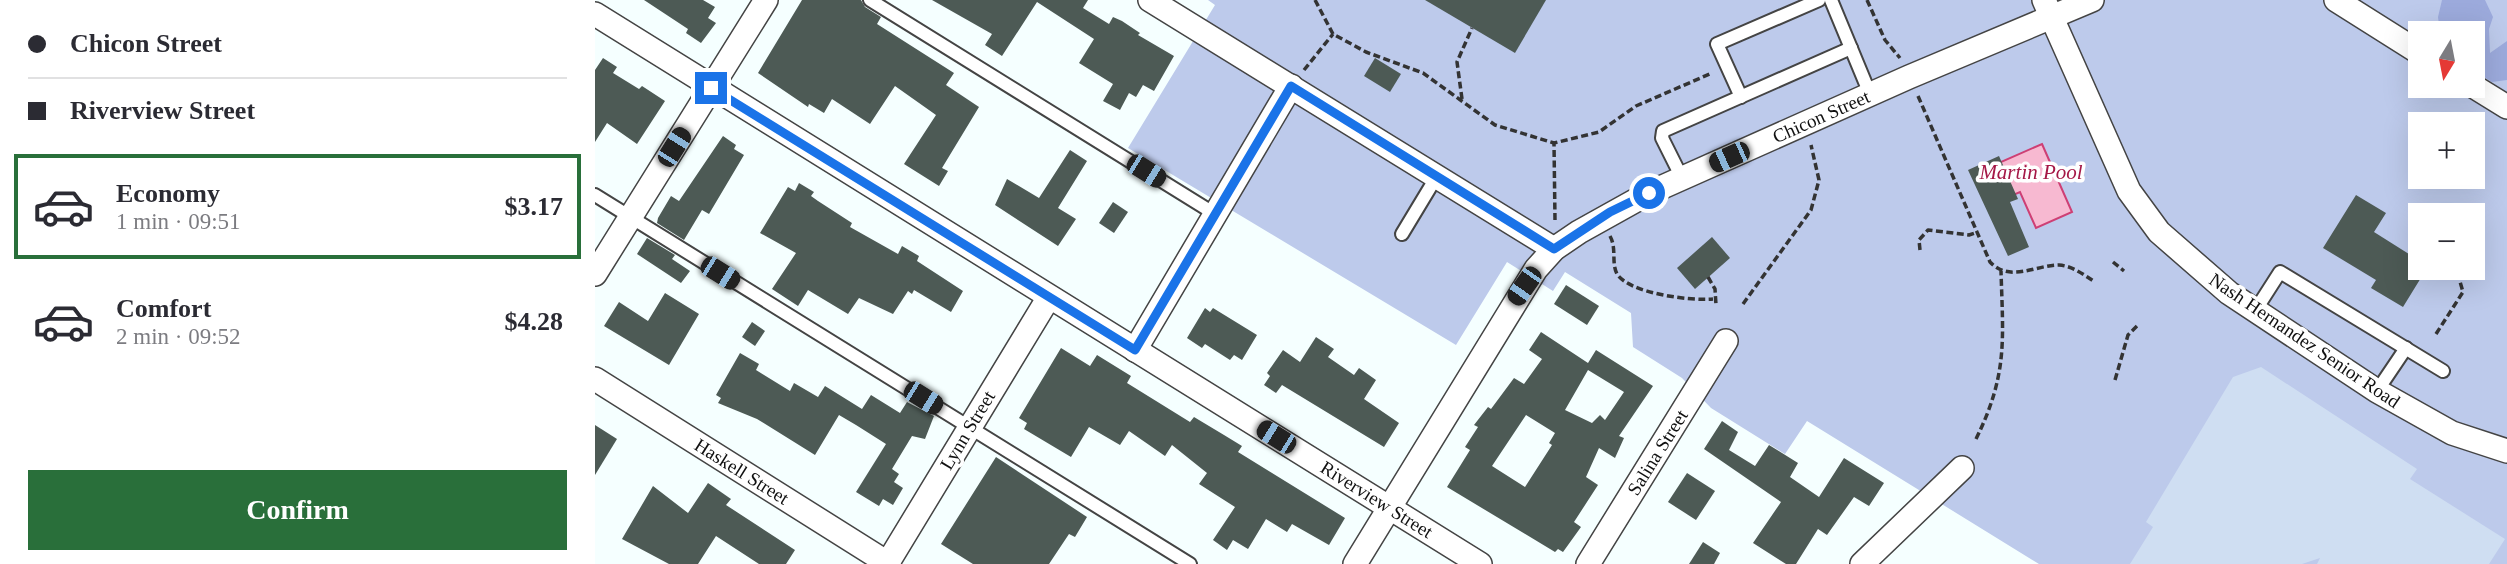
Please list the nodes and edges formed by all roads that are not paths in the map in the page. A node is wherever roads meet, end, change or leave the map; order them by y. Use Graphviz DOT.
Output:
graph roads {
  1 [pos="766,0"];
  2 [pos="870,0"];
  3 [pos="1150,0"];
  4 [pos="1819,0"];
  5 [pos="1831,0"];
  6 [pos="2092,0"];
  7 [pos="2336,0"];
  8 [pos="2048,9"];
  9 [pos="595,14"];
  10 [pos="2408,45"];
  11 [pos="1851,48"];
  12 [pos="1291,86"];
  13 [pos="711,88"];
  14 [pos="2485,93"];
  15 [pos="1870,94"];
  16 [pos="1741,96"];
  17 [pos="2507,107"];
  18 [pos="1437,176"];
  19 [pos="1682,178"];
  20 [pos="595,195"];
  21 [pos="1215,214"];
  22 [pos="630,217"];
  23 [pos="1402,234"];
  24 [pos="1554,249"];
  25 [pos="595,274"];
  26 [pos="1049,297"];
  27 [pos="2255,311"];
  28 [pos="1726,341"];
  29 [pos="2406,348"];
  30 [pos="1135,350"];
  31 [pos="2443,371"];
  32 [pos="595,379"];
  33 [pos="2378,391"];
  34 [pos="968,426"];
  35 [pos="2507,451"];
  36 [pos="1962,468"];
  37 [pos="1389,507"];
  38 [pos="888,564"];
  39 [pos="1190,564"];
  40 [pos="1355,564"];
  41 [pos="1481,564"];
  42 [pos="1588,564"];
  43 [pos="1862,564"];
  1 -- 13 [label="street"];
  2 -- 21 [label="lane"];
  3 -- 12 [label="street"];
  4 -- 16 [label="lane"];
  5 -- 11 [label="lane"];
  6 -- 8 [label="street, Chicon Street"];
  7 -- 10 [label="street"];
  8 -- 15 [label="street, Chicon Street"];
  8 -- 27 [label="street, Nash Hernandez Senior Road"];
  9 -- 13 [label="street, Riverview Street"];
  11 -- 15 [label="lane"];
  11 -- 16 [label="lane"];
  12 -- 18 [label="street"];
  12 -- 21 [label="street"];
  13 -- 22 [label="street"];
  13 -- 26 [label="street, Riverview Street"];
  14 -- 17 [label="street"];
  15 -- 19 [label="street, Chicon Street"];
  16 -- 19 [label="lane"];
  18 -- 23 [label="lane"];
  18 -- 24 [label="street"];
  19 -- 24 [label="street, Chicon Street"];
  20 -- 22 [label="lane"];
  21 -- 30 [label="street"];
  22 -- 25 [label="street"];
  22 -- 34 [label="lane"];
  24 -- 37 [label="street, Chicon Street"];
  26 -- 30 [label="street, Riverview Street"];
  26 -- 34 [label="street, Lynn Street"];
  27 -- 29 [label="lane"];
  27 -- 33 [label="street, Nash Hernandez Senior Road"];
  28 -- 42 [label="street, Salina Street"];
  29 -- 31 [label="lane"];
  29 -- 33 [label="lane"];
  30 -- 37 [label="street, Riverview Street"];
  32 -- 38 [label="street, Haskell Street"];
  33 -- 35 [label="street, Nash Hernandez Senior Road"];
  34 -- 38 [label="street, Lynn Street"];
  34 -- 39 [label="lane"];
  36 -- 43 [label="street"];
  37 -- 40 [label="street, Chicon Street"];
  37 -- 41 [label="street, Riverview Street"];
}
